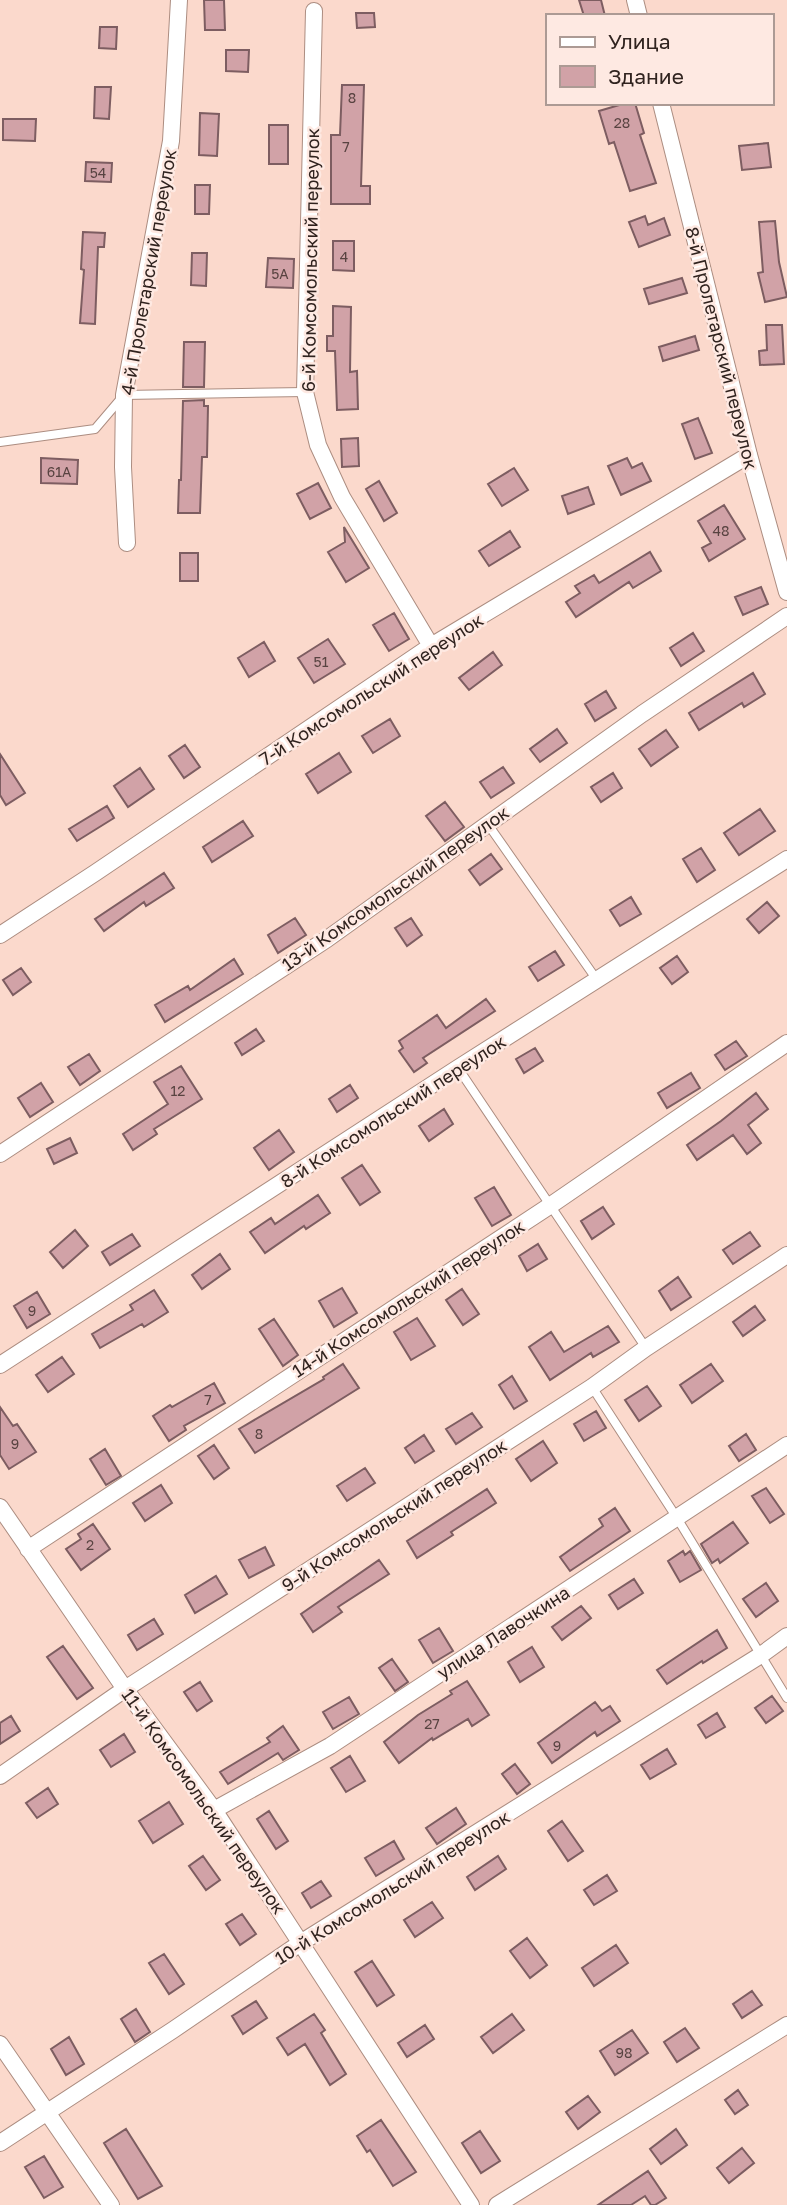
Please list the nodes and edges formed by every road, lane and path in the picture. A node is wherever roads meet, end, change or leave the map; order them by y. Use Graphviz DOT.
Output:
graph roads {
  1 [pos="179,0"];
  2 [pos="314,11"];
  3 [pos="662,105"];
  4 [pos="306,392"];
  5 [pos="124,395"];
  6 [pos="0,442"];
  7 [pos="749,455"];
  8 [pos="127,543"];
  9 [pos="787,592"];
  10 [pos="787,616"];
  11 [pos="431,646"];
  12 [pos="487,823"];
  13 [pos="787,859"];
  14 [pos="0,935"];
  15 [pos="597,980"];
  16 [pos="787,1043"];
  17 [pos="458,1068"];
  18 [pos="0,1154"];
  19 [pos="551,1205"];
  20 [pos="787,1255"];
  21 [pos="646,1348"];
  22 [pos="0,1366"];
  23 [pos="592,1387"];
  24 [pos="787,1444"];
  25 [pos="0,1507"];
  26 [pos="677,1518"];
  27 [pos="28,1549"];
  28 [pos="787,1636"];
  29 [pos="761,1655"];
  30 [pos="125,1689"];
  31 [pos="787,1698"];
  32 [pos="0,1776"];
  33 [pos="214,1810"];
  34 [pos="302,1942"];
  35 [pos="787,2025"];
  36 [pos="0,2044"];
  37 [pos="47,2113"];
  38 [pos="0,2143"];
  39 [pos="111,2205"];
  40 [pos="471,2205"];
  41 [pos="497,2205"];
  1 -- 5 [label="street, 4-й Пролетарский переулок"];
  2 -- 4 [label="street, 6-й Комсомольский переулок"];
  3 -- 7 [label="street, 8-й Пролетарский переулок"];
  4 -- 5 [label="lane"];
  4 -- 11 [label="street, 6-й Комсомольский переулок"];
  5 -- 6 [label="lane"];
  5 -- 8 [label="street, 4-й Пролетарский переулок"];
  7 -- 9 [label="street, 8-й Пролетарский переулок"];
  7 -- 11 [label="street, 7-й Комсомольский переулок"];
  10 -- 12 [label="street, 13-й Комсомольский переулок"];
  11 -- 14 [label="street, 7-й Комсомольский переулок"];
  12 -- 15 [label="lane"];
  12 -- 18 [label="street, 13-й Комсомольский переулок"];
  13 -- 15 [label="street, 8-й Комсомольский переулок"];
  15 -- 17 [label="street, 8-й Комсомольский переулок"];
  16 -- 19 [label="street, 14-й Комсомольский переулок"];
  17 -- 19 [label="lane"];
  17 -- 22 [label="street, 8-й Комсомольский переулок"];
  19 -- 21 [label="lane"];
  19 -- 27 [label="street, 14-й Комсомольский переулок"];
  20 -- 21 [label="street, 9-й Комсомольский переулок"];
  21 -- 23 [label="street, 9-й Комсомольский переулок"];
  23 -- 26 [label="lane"];
  23 -- 30 [label="street, 9-й Комсомольский переулок"];
  24 -- 26 [label="street, улица Лавочкина"];
  25 -- 27 [label="street, 11-й Комсомольский переулок"];
  26 -- 29 [label="lane"];
  26 -- 33 [label="street, улица Лавочкина"];
  27 -- 30 [label="street, 11-й Комсомольский переулок"];
  28 -- 29 [label="street, 10-й Комсомольский переулок"];
  29 -- 31 [label="lane"];
  29 -- 34 [label="street, 10-й Комсомольский переулок"];
  30 -- 32 [label="street, 9-й Комсомольский переулок"];
  30 -- 33 [label="street, 11-й Комсомольский переулок"];
  33 -- 34 [label="street, 11-й Комсомольский переулок"];
  34 -- 37 [label="street, 10-й Комсомольский переулок"];
  34 -- 40 [label="street, 11-й Комсомольский переулок"];
  35 -- 41 [label="street"];
  36 -- 37 [label="street"];
  37 -- 38 [label="street, 10-й Комсомольский переулок"];
  37 -- 39 [label="street"];
}
